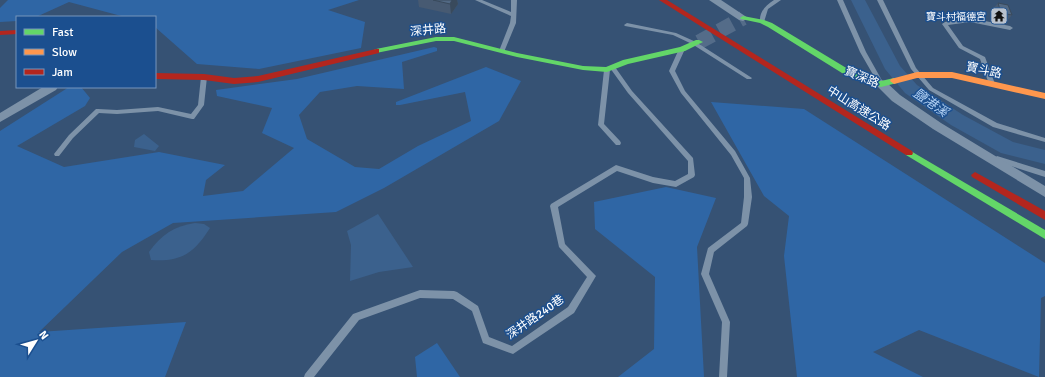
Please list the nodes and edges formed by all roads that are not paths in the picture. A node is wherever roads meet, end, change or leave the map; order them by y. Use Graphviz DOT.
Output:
graph roads {
  1 [pos="478,0"];
  2 [pos="514,0"];
  3 [pos="662,0"];
  4 [pos="714,0"];
  5 [pos="778,0"];
  6 [pos="840,0"];
  7 [pos="880,0"];
  8 [pos="513,15"];
  9 [pos="743,18"];
  10 [pos="762,21"];
  11 [pos="627,25"];
  12 [pos="1010,28"];
  13 [pos="16,32"];
  14 [pos="0,33"];
  15 [pos="697,43"];
  16 [pos="682,49"];
  17 [pos="502,51"];
  18 [pos="610,69"];
  19 [pos="918,75"];
  20 [pos="156,76"];
  21 [pos="204,77"];
  22 [pos="749,78"];
  23 [pos="881,84"];
  24 [pos="992,84"];
  25 [pos="50,88"];
  26 [pos="1045,96"];
  27 [pos="0,118"];
  28 [pos="1045,140"];
  29 [pos="618,143"];
  30 [pos="57,154"];
  31 [pos="983,154"];
  32 [pos="970,172"];
  33 [pos="1045,174"];
  34 [pos="1045,192"];
  35 [pos="1045,216"];
  36 [pos="1045,235"];
  37 [pos="308,377"];
  38 [pos="723,377"];
  1 -- 8 [label="lane"];
  2 -- 8 [label="lane"];
  3 -- 36 [label="main road, 中山高速公路"];
  4 -- 9 [label="street, 寶深路"];
  5 -- 10 [label="lane"];
  6 -- 23 [label="lane"];
  7 -- 19 [label="lane"];
  8 -- 17 [label="lane"];
  9 -- 10 [label="main road, 寶深路"];
  10 -- 23 [label="main road, 寶深路"];
  11 -- 15 [label="lane"];
  12 -- 24 [label="lane"];
  13 -- 14 [label="main road"];
  15 -- 16 [label="main road, 深井路"];
  15 -- 22 [label="lane"];
  16 -- 18 [label="main road, 深井路"];
  16 -- 38 [label="lane"];
  17 -- 18 [label="main road, 深井路"];
  17 -- 21 [label="main road, 深井路"];
  18 -- 29 [label="lane"];
  18 -- 37 [label="lane, 深井路240巷"];
  19 -- 23 [label="main road, 寶斗路"];
  19 -- 24 [label="main road, 寶斗路"];
  19 -- 28 [label="lane"];
  20 -- 21 [label="main road, 深井路"];
  21 -- 30 [label="lane"];
  23 -- 31 [label="street, 寶深路"];
  24 -- 26 [label="main road, 寶斗路"];
  25 -- 27 [label="street"];
  31 -- 33 [label="lane"];
  31 -- 34 [label="street, 寶深路"];
  32 -- 35 [label="main road"];
}
